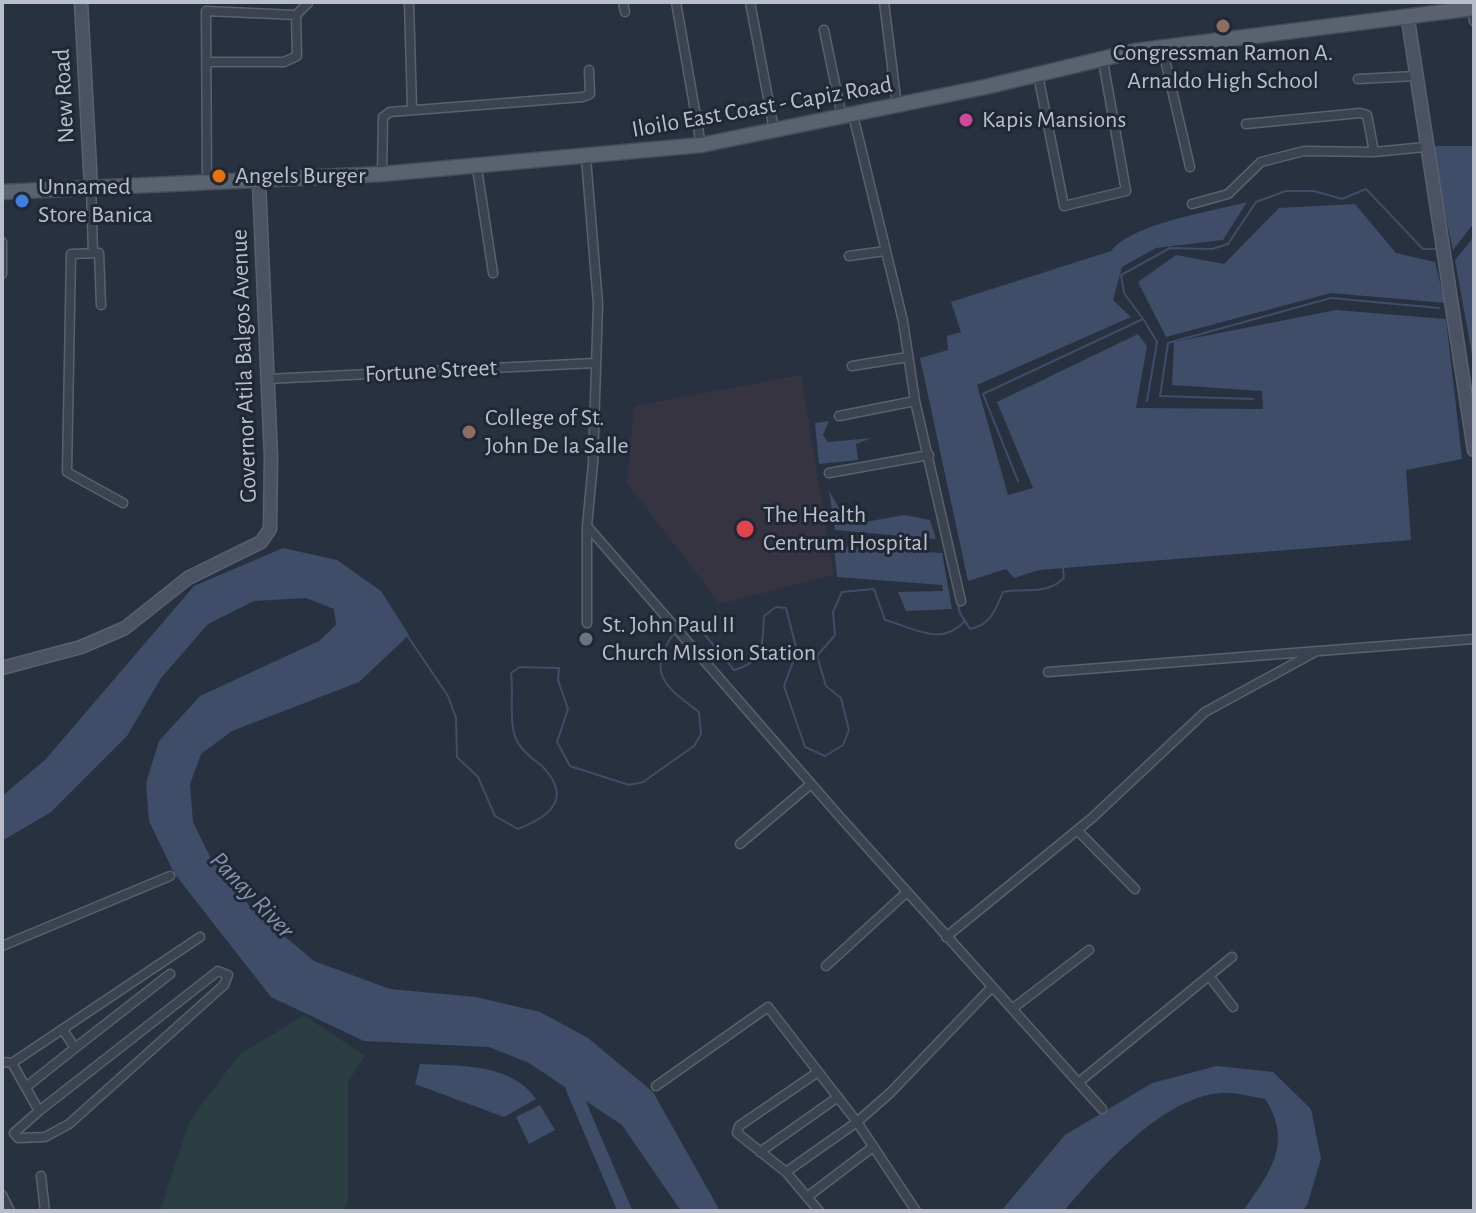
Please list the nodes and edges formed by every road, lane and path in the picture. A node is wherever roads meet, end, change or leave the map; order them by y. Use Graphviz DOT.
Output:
graph roads {
  1 [pos="81,2"];
  2 [pos="409,2"];
  3 [pos="676,2"];
  4 [pos="750,2"];
  5 [pos="884,2"];
  6 [pos="308,3"];
  7 [pos="1473,13"];
  8 [pos="296,15"];
  9 [pos="1408,20"];
  10 [pos="824,30"];
  11 [pos="1162,47"];
  12 [pos="1103,61"];
  13 [pos="207,62"];
  14 [pos="589,70"];
  15 [pos="1038,75"];
  16 [pos="1415,76"];
  17 [pos="1358,79"];
  18 [pos="897,106"];
  19 [pos="412,108"];
  20 [pos="847,116"];
  21 [pos="1246,124"];
  22 [pos="774,130"];
  23 [pos="701,145"];
  24 [pos="1425,147"];
  25 [pos="1374,152"];
  26 [pos="586,158"];
  27 [pos="1190,167"];
  28 [pos="477,168"];
  29 [pos="382,174"];
  30 [pos="207,182"];
  31 [pos="259,182"];
  32 [pos="91,187"];
  33 [pos="2,192"];
  34 [pos="1192,204"];
  35 [pos="2,242"];
  36 [pos="885,251"];
  37 [pos="93,253"];
  38 [pos="849,256"];
  39 [pos="493,273"];
  40 [pos="2,274"];
  41 [pos="101,305"];
  42 [pos="908,357"];
  43 [pos="595,363"];
  44 [pos="852,366"];
  45 [pos="267,379"];
  46 [pos="915,401"];
  47 [pos="839,416"];
  48 [pos="1474,450"];
  49 [pos="929,455"];
  50 [pos="829,473"];
  51 [pos="123,503"];
  52 [pos="587,526"];
  53 [pos="961,601"];
  54 [pos="587,623"];
  55 [pos="1474,639"];
  56 [pos="1317,651"];
  57 [pos="2,668"];
  58 [pos="1048,672"];
  59 [pos="811,784"];
  60 [pos="1077,830"];
  61 [pos="740,844"];
  62 [pos="170,876"];
  63 [pos="1135,889"];
  64 [pos="907,892"];
  65 [pos="200,937"];
  66 [pos="946,937"];
  67 [pos="2,946"];
  68 [pos="1089,950"];
  69 [pos="1232,957"];
  70 [pos="826,966"];
  71 [pos="170,974"];
  72 [pos="1209,976"];
  73 [pos="131,985"];
  74 [pos="992,987"];
  75 [pos="140,997"];
  76 [pos="1233,1007"];
  77 [pos="1012,1009"];
  78 [pos="63,1030"];
  79 [pos="75,1048"];
  80 [pos="2,1062"];
  81 [pos="12,1063"];
  82 [pos="818,1072"];
  83 [pos="1079,1082"];
  84 [pos="656,1086"];
  85 [pos="26,1087"];
  86 [pos="838,1097"];
  87 [pos="1102,1109"];
  88 [pos="39,1111"];
  89 [pos="857,1122"];
  90 [pos="873,1147"];
  91 [pos="760,1152"];
  92 [pos="786,1172"];
  93 [pos="41,1176"];
  94 [pos="2,1195"];
  95 [pos="807,1197"];
  96 [pos="10,1211"];
  97 [pos="45,1211"];
  98 [pos="819,1211"];
  99 [pos="916,1211"];
  1 -- 32 [label="main road, New Road"];
  2 -- 19 [label="street"];
  3 -- 23 [label="street"];
  4 -- 22 [label="street"];
  5 -- 18 [label="street"];
  6 -- 8 [label="street"];
  7 -- 9 [label="main road, Iloilo East Coast - Capiz Road"];
  8 -- 13 [label="street"];
  8 -- 13 [label="street"];
  9 -- 11 [label="main road, Iloilo East Coast - Capiz Road"];
  9 -- 16 [label="main road"];
  10 -- 20 [label="street"];
  11 -- 12 [label="main road, Iloilo East Coast - Capiz Road"];
  11 -- 27 [label="street"];
  12 -- 15 [label="main road, Iloilo East Coast - Capiz Road"];
  12 -- 15 [label="street"];
  13 -- 30 [label="street"];
  14 -- 19 [label="street"];
  15 -- 18 [label="main road, Iloilo East Coast - Capiz Road"];
  16 -- 17 [label="street"];
  16 -- 24 [label="main road"];
  18 -- 20 [label="main road, Iloilo East Coast - Capiz Road"];
  19 -- 29 [label="street"];
  20 -- 22 [label="main road, Iloilo East Coast - Capiz Road"];
  20 -- 36 [label="street"];
  21 -- 25 [label="street"];
  22 -- 23 [label="main road, Iloilo East Coast - Capiz Road"];
  23 -- 26 [label="main road, Iloilo East Coast - Capiz Road"];
  24 -- 25 [label="street"];
  24 -- 48 [label="main road"];
  25 -- 34 [label="street"];
  26 -- 28 [label="main road, Iloilo East Coast - Capiz Road"];
  26 -- 43 [label="street"];
  28 -- 29 [label="main road, Iloilo East Coast - Capiz Road"];
  28 -- 39 [label="street"];
  29 -- 31 [label="main road, Iloilo East Coast - Capiz Road"];
  30 -- 31 [label="main road, Iloilo East Coast - Capiz Road"];
  30 -- 32 [label="main road, Iloilo East Coast - Capiz Road"];
  31 -- 45 [label="main road, Governor Atila Balgos Avenue"];
  32 -- 33 [label="main road, Iloilo East Coast - Capiz Road"];
  32 -- 37 [label="street"];
  35 -- 40 [label="street"];
  36 -- 38 [label="street"];
  36 -- 42 [label="street"];
  37 -- 41 [label="street"];
  37 -- 51 [label="street"];
  42 -- 44 [label="street"];
  42 -- 46 [label="street"];
  43 -- 45 [label="street, Fortune Street"];
  43 -- 52 [label="street"];
  45 -- 57 [label="main road, Governor Atila Balgos Avenue"];
  46 -- 47 [label="street"];
  46 -- 49 [label="street"];
  49 -- 50 [label="street"];
  49 -- 53 [label="street"];
  52 -- 54 [label="street"];
  52 -- 59 [label="street"];
  55 -- 56 [label="street"];
  56 -- 58 [label="street"];
  56 -- 60 [label="street"];
  59 -- 61 [label="street"];
  59 -- 64 [label="street"];
  60 -- 63 [label="street"];
  60 -- 66 [label="street"];
  62 -- 67 [label="street"];
  64 -- 66 [label="street"];
  64 -- 70 [label="street"];
  65 -- 73 [label="street"];
  66 -- 74 [label="street"];
  68 -- 77 [label="street"];
  69 -- 72 [label="street"];
  71 -- 75 [label="street"];
  72 -- 76 [label="street"];
  72 -- 83 [label="street"];
  73 -- 75 [label="street"];
  73 -- 78 [label="street"];
  74 -- 77 [label="street"];
  74 -- 89 [label="street"];
  75 -- 79 [label="street"];
  77 -- 83 [label="street"];
  78 -- 79 [label="street"];
  78 -- 81 [label="street"];
  79 -- 85 [label="street"];
  80 -- 81 [label="street"];
  81 -- 85 [label="street"];
  82 -- 84 [label="street"];
  82 -- 86 [label="street"];
  82 -- 91 [label="street"];
  83 -- 87 [label="street"];
  85 -- 88 [label="street"];
  86 -- 89 [label="street"];
  86 -- 91 [label="street"];
  88 -- 88 [label="street"];
  89 -- 90 [label="street"];
  89 -- 92 [label="street"];
  90 -- 95 [label="street"];
  90 -- 99 [label="street"];
  91 -- 92 [label="street"];
  92 -- 95 [label="street"];
  93 -- 97 [label="street"];
  94 -- 96 [label="street"];
  95 -- 98 [label="street"];
}
